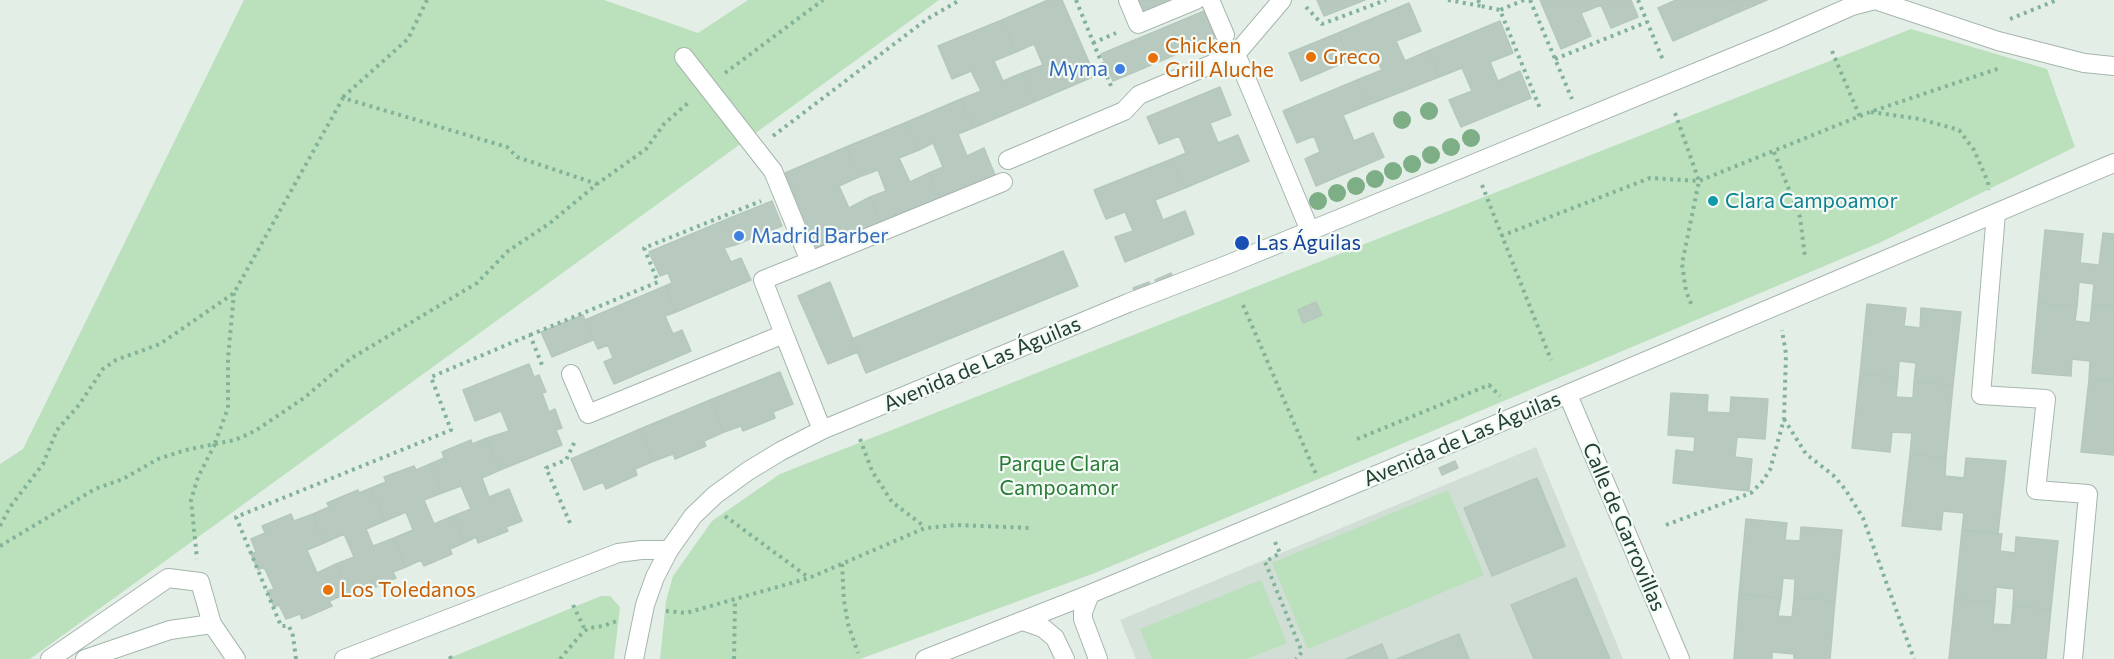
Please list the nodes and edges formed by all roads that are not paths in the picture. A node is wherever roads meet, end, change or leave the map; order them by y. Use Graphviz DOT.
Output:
graph roads {
  1 [pos="1128,0"];
  2 [pos="1196,0"];
  3 [pos="1210,0"];
  4 [pos="1282,0"];
  5 [pos="1875,0"];
  6 [pos="1850,3"];
  7 [pos="1225,35"];
  8 [pos="1236,54"];
  9 [pos="684,57"];
  10 [pos="2114,66"];
  11 [pos="1008,160"];
  12 [pos="2114,163"];
  13 [pos="1003,182"];
  14 [pos="1993,206"];
  15 [pos="1310,231"];
  16 [pos="810,261"];
  17 [pos="784,334"];
  18 [pos="571,374"];
  19 [pos="1568,395"];
  20 [pos="822,430"];
  21 [pos="669,550"];
  22 [pos="1090,594"];
  23 [pos="1023,621"];
  24 [pos="212,624"];
  25 [pos="50,659"];
  26 [pos="84,659"];
  27 [pos="236,659"];
  28 [pos="344,659"];
  29 [pos="634,659"];
  30 [pos="925,659"];
  31 [pos="1065,659"];
  32 [pos="1098,659"];
  33 [pos="1680,659"];
  34 [pos="2073,659"];
  1 -- 2 [label="street"];
  3 -- 7 [label="street"];
  4 -- 8 [label="street"];
  5 -- 6 [label="street, Avenida de Las Águilas"];
  5 -- 10 [label="street, Avenida de Las Águilas"];
  6 -- 15 [label="street, Avenida de Las Águilas"];
  8 -- 11 [label="street"];
  8 -- 15 [label="street"];
  9 -- 16 [label="street"];
  12 -- 14 [label="street, Avenida de Las Águilas"];
  13 -- 16 [label="street"];
  14 -- 19 [label="street, Avenida de Las Águilas"];
  14 -- 34 [label="street"];
  15 -- 20 [label="street, Avenida de Las Águilas"];
  16 -- 17 [label="street"];
  17 -- 18 [label="street"];
  17 -- 20 [label="street"];
  19 -- 22 [label="street, Avenida de Las Águilas"];
  19 -- 33 [label="street, Calle de Garrovillas"];
  20 -- 21 [label="street, Avenida de Las Águilas"];
  21 -- 28 [label="street"];
  21 -- 29 [label="street, Avenida de Las Águilas"];
  22 -- 23 [label="street, Avenida de Las Águilas"];
  22 -- 32 [label="street"];
  23 -- 30 [label="street, Avenida de Las Águilas"];
  23 -- 31 [label="street"];
  24 -- 25 [label="street"];
  24 -- 26 [label="street"];
  24 -- 27 [label="street"];
}
